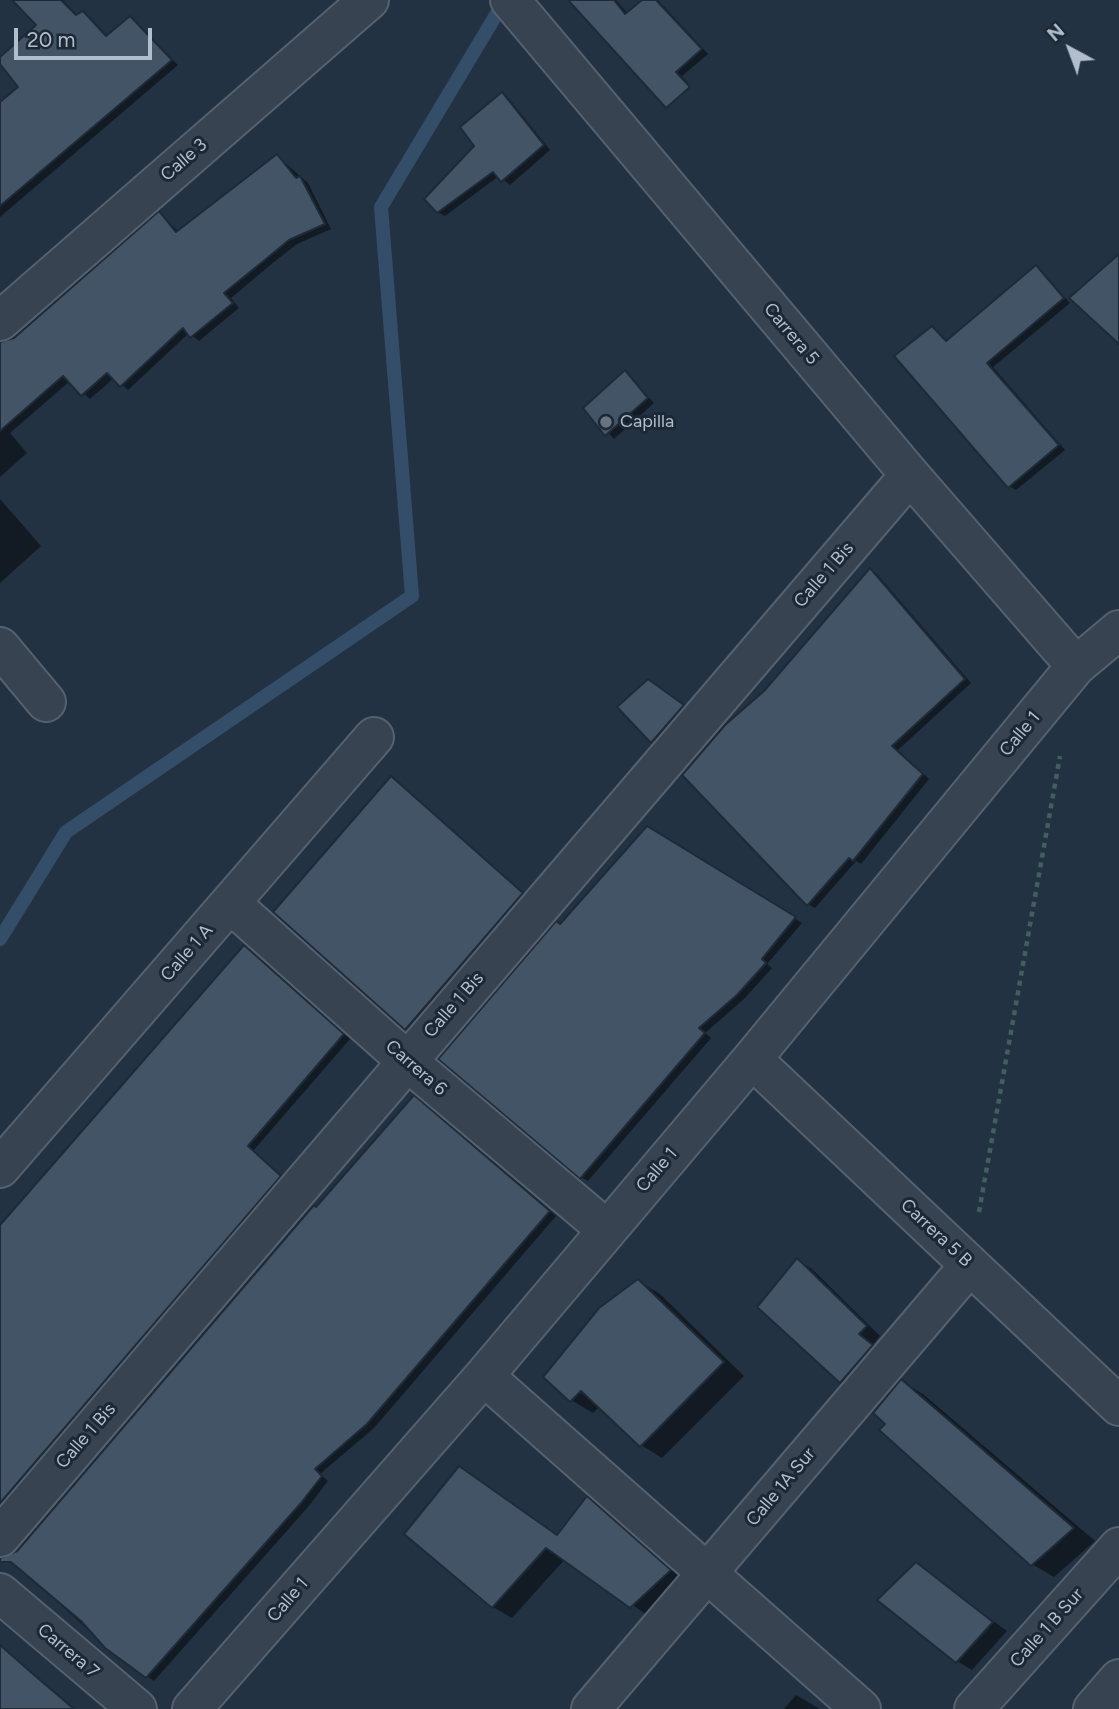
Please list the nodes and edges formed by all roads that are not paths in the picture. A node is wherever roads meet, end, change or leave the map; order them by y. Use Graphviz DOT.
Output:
graph roads {
  1 [pos="369,0"];
  2 [pos="510,0"];
  3 [pos="0,321"];
  4 [pos="910,475"];
  5 [pos="1119,630"];
  6 [pos="0,647"];
  7 [pos="1076,666"];
  8 [pos="46,702"];
  9 [pos="374,737"];
  10 [pos="230,903"];
  11 [pos="752,1059"];
  12 [pos="407,1061"];
  13 [pos="0,1168"];
  14 [pos="606,1229"];
  15 [pos="970,1265"];
  16 [pos="484,1376"];
  17 [pos="1119,1406"];
  18 [pos="0,1536"];
  19 [pos="1119,1547"];
  20 [pos="708,1573"];
  21 [pos="0,1593"];
  22 [pos="137,1709"];
  23 [pos="192,1709"];
  24 [pos="591,1709"];
  25 [pos="861,1709"];
  26 [pos="974,1709"];
  1 -- 3 [label="street, Calle 3"];
  2 -- 4 [label="street, Carrera 5"];
  4 -- 7 [label="street, Carrera 5"];
  4 -- 12 [label="street, Calle 1 Bis"];
  5 -- 7 [label="street, Calle 1"];
  6 -- 8 [label="street"];
  7 -- 11 [label="street, Calle 1"];
  9 -- 10 [label="street, Calle 1 A"];
  10 -- 12 [label="street, Carrera 6"];
  10 -- 13 [label="street, Calle 1 A"];
  11 -- 14 [label="street, Calle 1"];
  11 -- 15 [label="street, Carrera 5 B"];
  12 -- 14 [label="street, Carrera 6"];
  12 -- 18 [label="street, Calle 1 Bis"];
  14 -- 16 [label="street, Calle 1"];
  15 -- 17 [label="street, Carrera 5 B"];
  15 -- 20 [label="street, Calle 1A Sur"];
  16 -- 20 [label="street"];
  16 -- 23 [label="street, Calle 1"];
  19 -- 26 [label="street, Calle 1 B Sur"];
  20 -- 24 [label="street, Calle 1A Sur"];
  20 -- 25 [label="street"];
  21 -- 22 [label="street, Carrera 7"];
}
